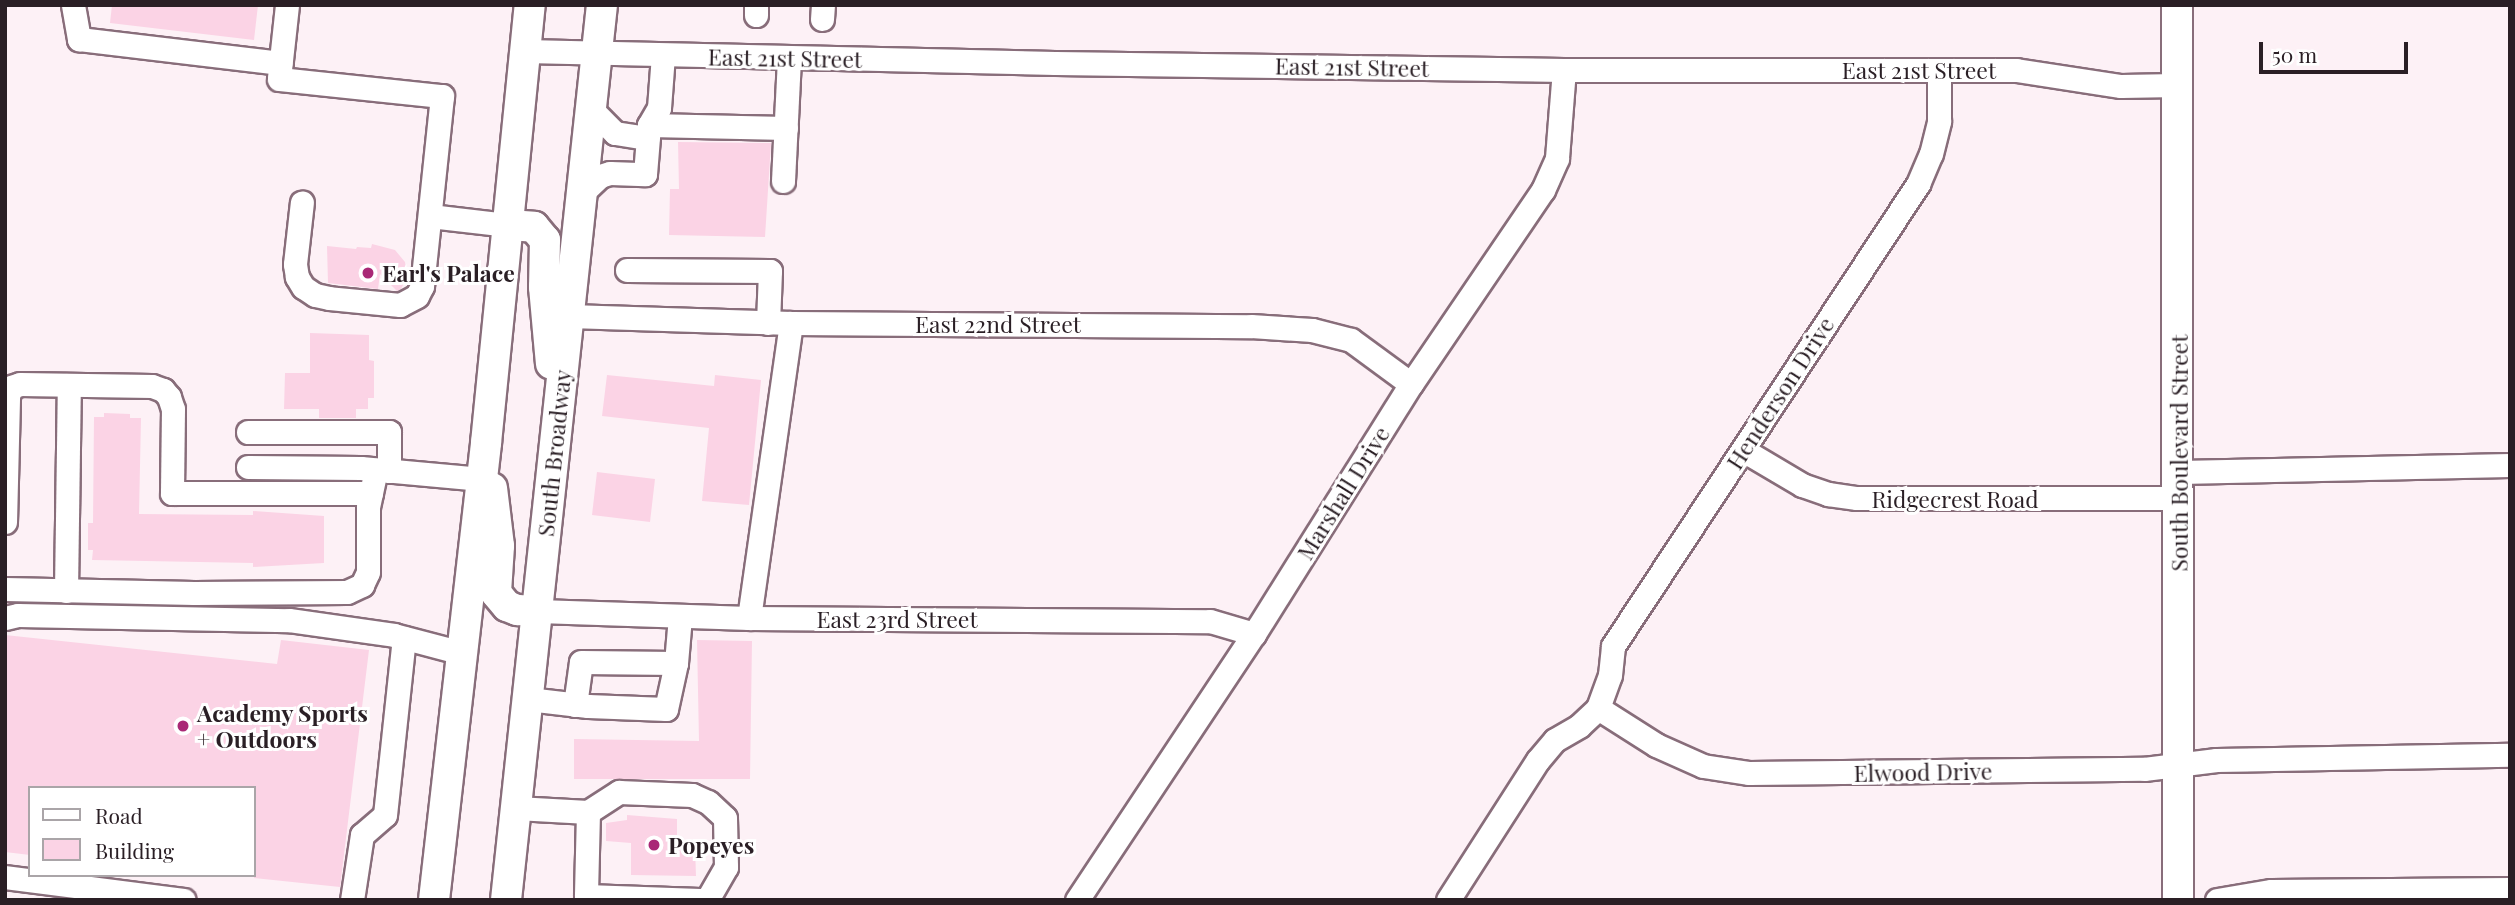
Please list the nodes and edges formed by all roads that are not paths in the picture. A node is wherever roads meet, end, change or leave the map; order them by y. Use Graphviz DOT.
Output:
graph roads {
  1 [pos="73,5"];
  2 [pos="287,5"];
  3 [pos="530,5"];
  4 [pos="602,5"];
  5 [pos="2177,5"];
  6 [pos="525,51"];
  7 [pos="597,54"];
  8 [pos="663,55"];
  9 [pos="789,58"];
  10 [pos="281,62"];
  11 [pos="1564,70"];
  12 [pos="1939,70"];
  13 [pos="2177,85"];
  14 [pos="591,109"];
  15 [pos="786,128"];
  16 [pos="649,132"];
  17 [pos="783,181"];
  18 [pos="582,193"];
  19 [pos="302,202"];
  20 [pos="430,216"];
  21 [pos="508,225"];
  22 [pos="627,270"];
  23 [pos="569,316"];
  24 [pos="768,323"];
  25 [pos="791,323"];
  26 [pos="69,384"];
  27 [pos="1411,384"];
  28 [pos="556,429"];
  29 [pos="248,432"];
  30 [pos="486,443"];
  31 [pos="1743,450"];
  32 [pos="2510,465"];
  33 [pos="248,467"];
  34 [pos="382,470"];
  35 [pos="482,479"];
  36 [pos="2179,485"];
  37 [pos="371,494"];
  38 [pos="5,522"];
  39 [pos="5,589"];
  40 [pos="66,591"];
  41 [pos="538,611"];
  42 [pos="680,616"];
  43 [pos="5,618"];
  44 [pos="749,618"];
  45 [pos="1254,635"];
  46 [pos="404,638"];
  47 [pos="462,653"];
  48 [pos="677,663"];
  49 [pos="528,699"];
  50 [pos="575,705"];
  51 [pos="1598,708"];
  52 [pos="2510,755"];
  53 [pos="2179,765"];
  54 [pos="516,808"];
  55 [pos="588,812"];
  56 [pos="5,877"];
  57 [pos="2510,889"];
  58 [pos="184,900"];
  59 [pos="352,900"];
  60 [pos="434,900"];
  61 [pos="506,900"];
  62 [pos="700,900"];
  63 [pos="707,900"];
  64 [pos="1077,900"];
  65 [pos="1448,900"];
  66 [pos="2178,900"];
  67 [pos="2217,900"];
  1 -- 10 [label="street"];
  2 -- 10 [label="street"];
  3 -- 6 [label="main road"];
  4 -- 7 [label="main road, South Broadway"];
  5 -- 13 [label="main road, South Boulevard Street"];
  6 -- 7 [label="street, East 21st Street"];
  6 -- 21 [label="main road"];
  7 -- 8 [label="street, East 21st Street"];
  7 -- 14 [label="main road, South Broadway"];
  8 -- 9 [label="street, East 21st Street"];
  8 -- 16 [label="street"];
  9 -- 11 [label="street, East 21st Street"];
  9 -- 15 [label="street"];
  10 -- 20 [label="street"];
  11 -- 12 [label="street, East 21st Street"];
  11 -- 27 [label="street, Marshall Drive"];
  12 -- 13 [label="street, East 21st Street"];
  12 -- 31 [label="street, Henderson Drive"];
  13 -- 36 [label="main road, South Boulevard Street"];
  14 -- 16 [label="street"];
  14 -- 18 [label="main road, South Broadway"];
  15 -- 16 [label="street"];
  15 -- 17 [label="street"];
  16 -- 18 [label="street"];
  18 -- 23 [label="main road, South Broadway"];
  19 -- 20 [label="street"];
  20 -- 21 [label="street"];
  21 -- 28 [label="main road"];
  21 -- 30 [label="main road"];
  22 -- 24 [label="street"];
  23 -- 24 [label="street, East 22nd Street"];
  23 -- 28 [label="main road, South Broadway"];
  24 -- 25 [label="street, East 22nd Street"];
  25 -- 27 [label="street, East 22nd Street"];
  25 -- 44 [label="street"];
  26 -- 37 [label="street"];
  26 -- 38 [label="street"];
  26 -- 40 [label="street"];
  27 -- 45 [label="street, Marshall Drive"];
  28 -- 41 [label="main road, South Broadway"];
  29 -- 34 [label="street"];
  30 -- 35 [label="main road"];
  30 -- 41 [label="main road"];
  31 -- 36 [label="street, Ridgecrest Road"];
  31 -- 51 [label="street, Henderson Drive"];
  32 -- 36 [label="street, Ridgecrest Road"];
  33 -- 34 [label="street"];
  34 -- 35 [label="street"];
  34 -- 37 [label="street"];
  35 -- 47 [label="main road"];
  36 -- 53 [label="main road, South Boulevard Street"];
  37 -- 40 [label="street"];
  39 -- 40 [label="street"];
  41 -- 42 [label="street, East 23rd Street"];
  41 -- 49 [label="main road, South Broadway"];
  42 -- 44 [label="street, East 23rd Street"];
  42 -- 48 [label="street"];
  43 -- 46 [label="street"];
  44 -- 45 [label="street, East 23rd Street"];
  45 -- 64 [label="street, Marshall Drive"];
  46 -- 47 [label="street"];
  46 -- 59 [label="street"];
  47 -- 60 [label="main road"];
  48 -- 50 [label="street"];
  48 -- 50 [label="street"];
  49 -- 50 [label="street"];
  49 -- 54 [label="main road, South Broadway"];
  51 -- 53 [label="street, Elwood Drive"];
  51 -- 65 [label="street"];
  52 -- 53 [label="street, Elwood Drive"];
  53 -- 66 [label="main road, South Boulevard Street"];
  54 -- 55 [label="street"];
  54 -- 61 [label="main road, South Broadway"];
  55 -- 62 [label="street"];
  55 -- 63 [label="street"];
  56 -- 58 [label="street"];
  57 -- 67 [label="street"];
}
